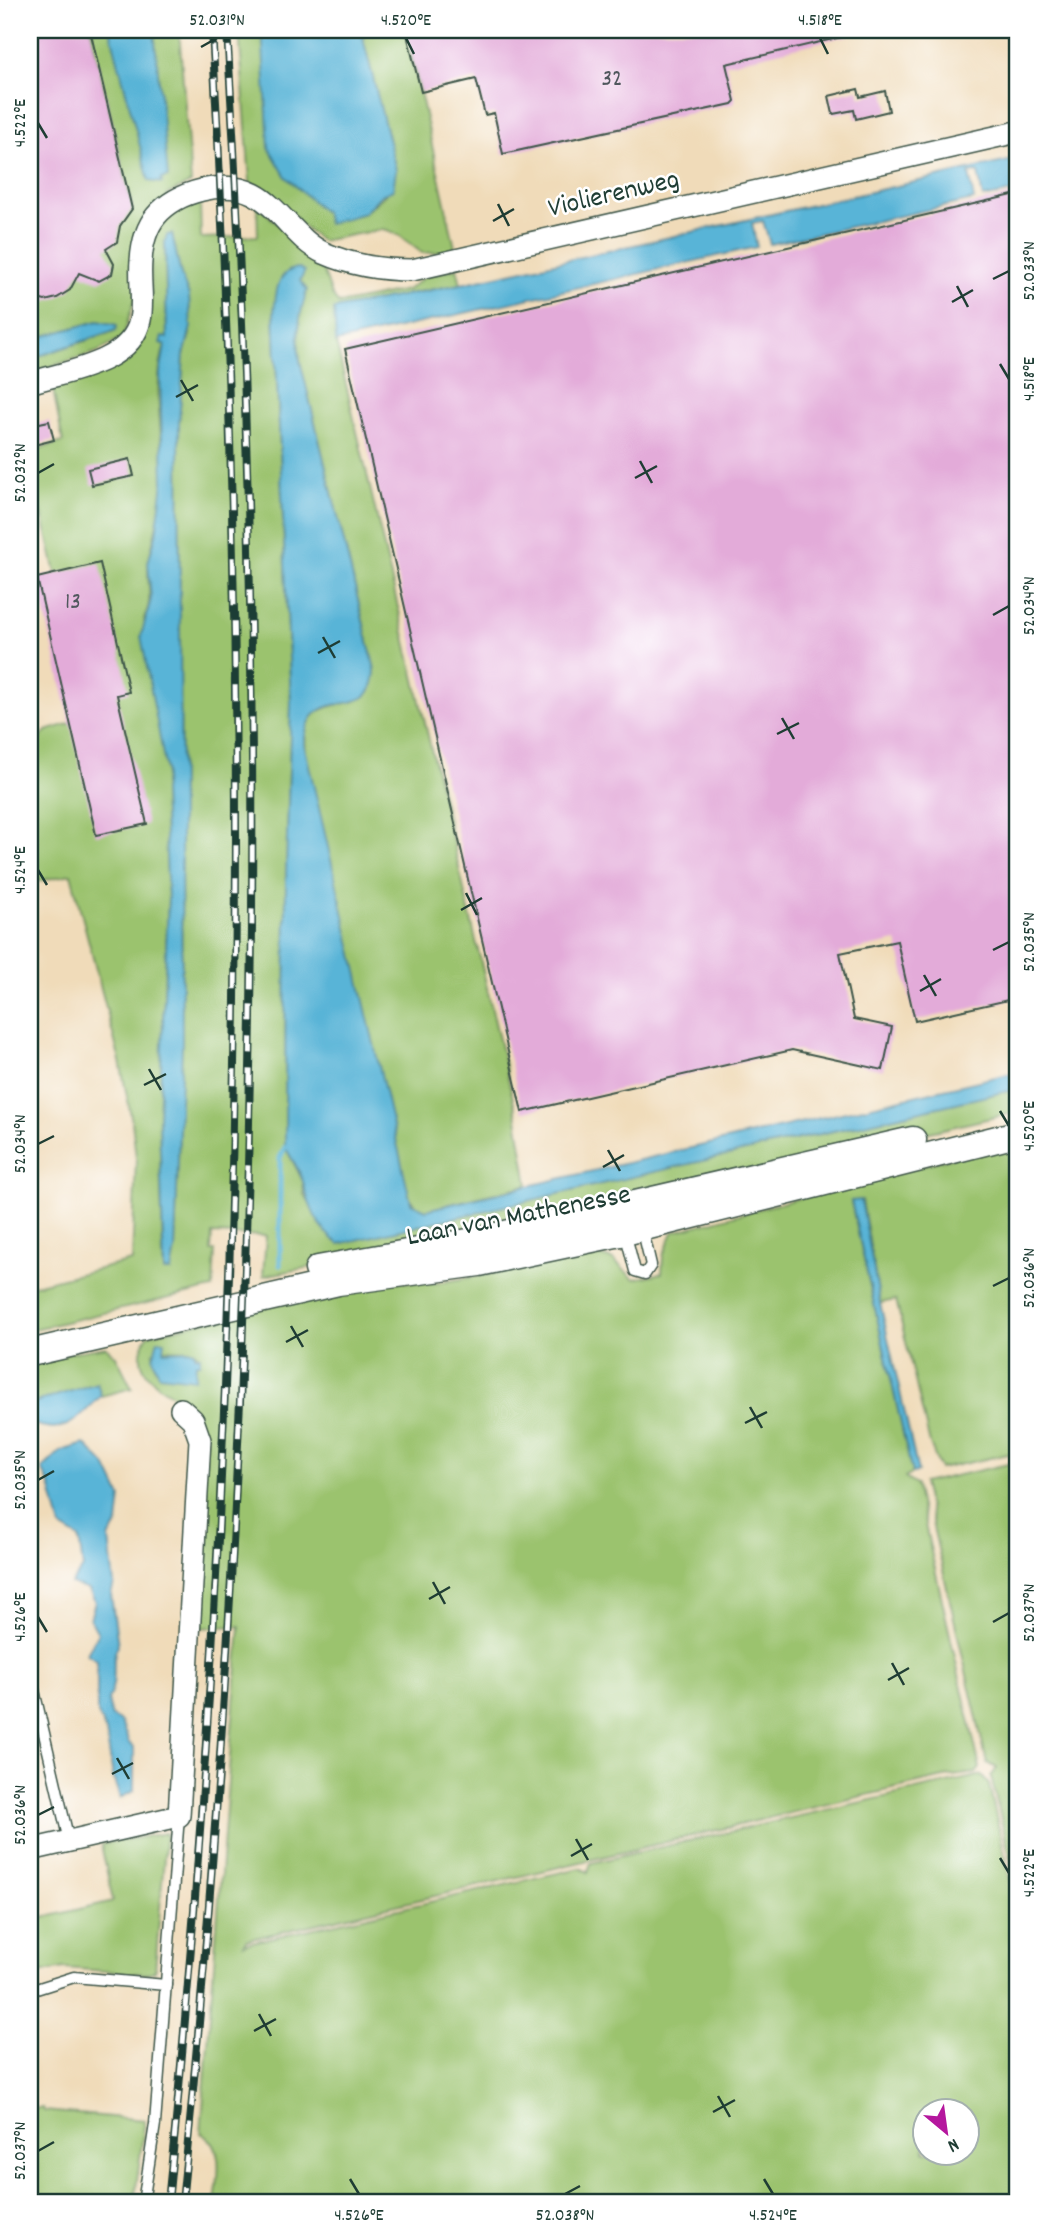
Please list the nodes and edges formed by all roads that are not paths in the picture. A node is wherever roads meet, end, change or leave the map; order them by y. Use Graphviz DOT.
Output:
graph roads {
  1 [pos="1017,132"];
  2 [pos="30,383"];
  3 [pos="1017,1116"];
  4 [pos="1017,1134"];
  5 [pos="632,1221"];
  6 [pos="30,1336"];
  7 [pos="30,1353"];
  8 [pos="181,1409"];
  9 [pos="30,1673"];
  10 [pos="179,1816"];
  11 [pos="69,1841"];
  12 [pos="30,1850"];
  13 [pos="166,1985"];
  14 [pos="30,1991"];
  15 [pos="143,2203"];
  1 -- 2 [label="street, Violierenweg"];
  3 -- 5 [label="street"];
  4 -- 5 [label="street, Laan van Mathenesse"];
  5 -- 6 [label="street"];
  5 -- 7 [label="street, Laan van Mathenesse"];
  8 -- 10 [label="street"];
  9 -- 11 [label="lane"];
  10 -- 11 [label="street"];
  10 -- 13 [label="lane"];
  11 -- 12 [label="street"];
  13 -- 14 [label="lane"];
  13 -- 15 [label="lane"];
}
